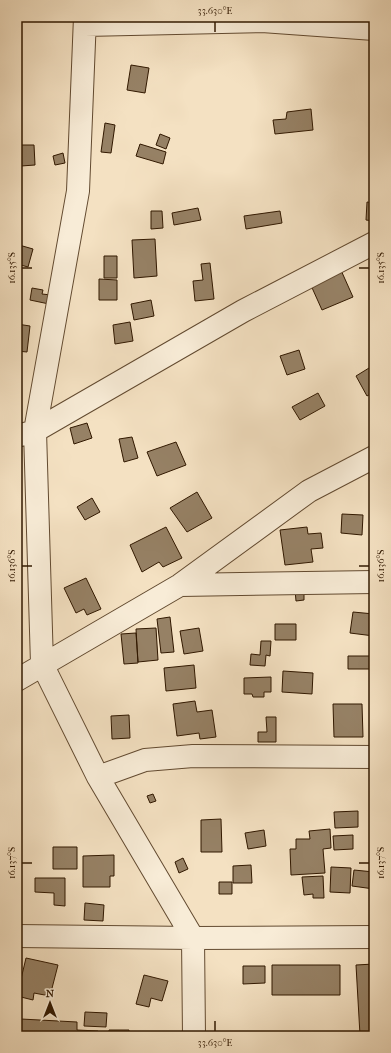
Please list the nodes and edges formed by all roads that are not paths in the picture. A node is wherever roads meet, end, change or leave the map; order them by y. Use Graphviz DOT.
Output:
graph roads {
  1 [pos="85,21"];
  2 [pos="374,29"];
  3 [pos="374,243"];
  4 [pos="26,433"];
  5 [pos="374,457"];
  6 [pos="374,582"];
  7 [pos="180,585"];
  8 [pos="42,664"];
  9 [pos="17,680"];
  10 [pos="374,757"];
  11 [pos="98,777"];
  12 [pos="17,936"];
  13 [pos="374,937"];
  14 [pos="193,938"];
  15 [pos="194,1036"];
  1 -- 2 [label="street"];
  1 -- 4 [label="street"];
  3 -- 4 [label="street"];
  4 -- 8 [label="street"];
  5 -- 7 [label="street"];
  6 -- 7 [label="street"];
  7 -- 8 [label="street"];
  8 -- 9 [label="street"];
  8 -- 11 [label="street"];
  10 -- 11 [label="street"];
  11 -- 14 [label="street"];
  12 -- 14 [label="street"];
  13 -- 14 [label="street"];
  14 -- 15 [label="street"];
}
